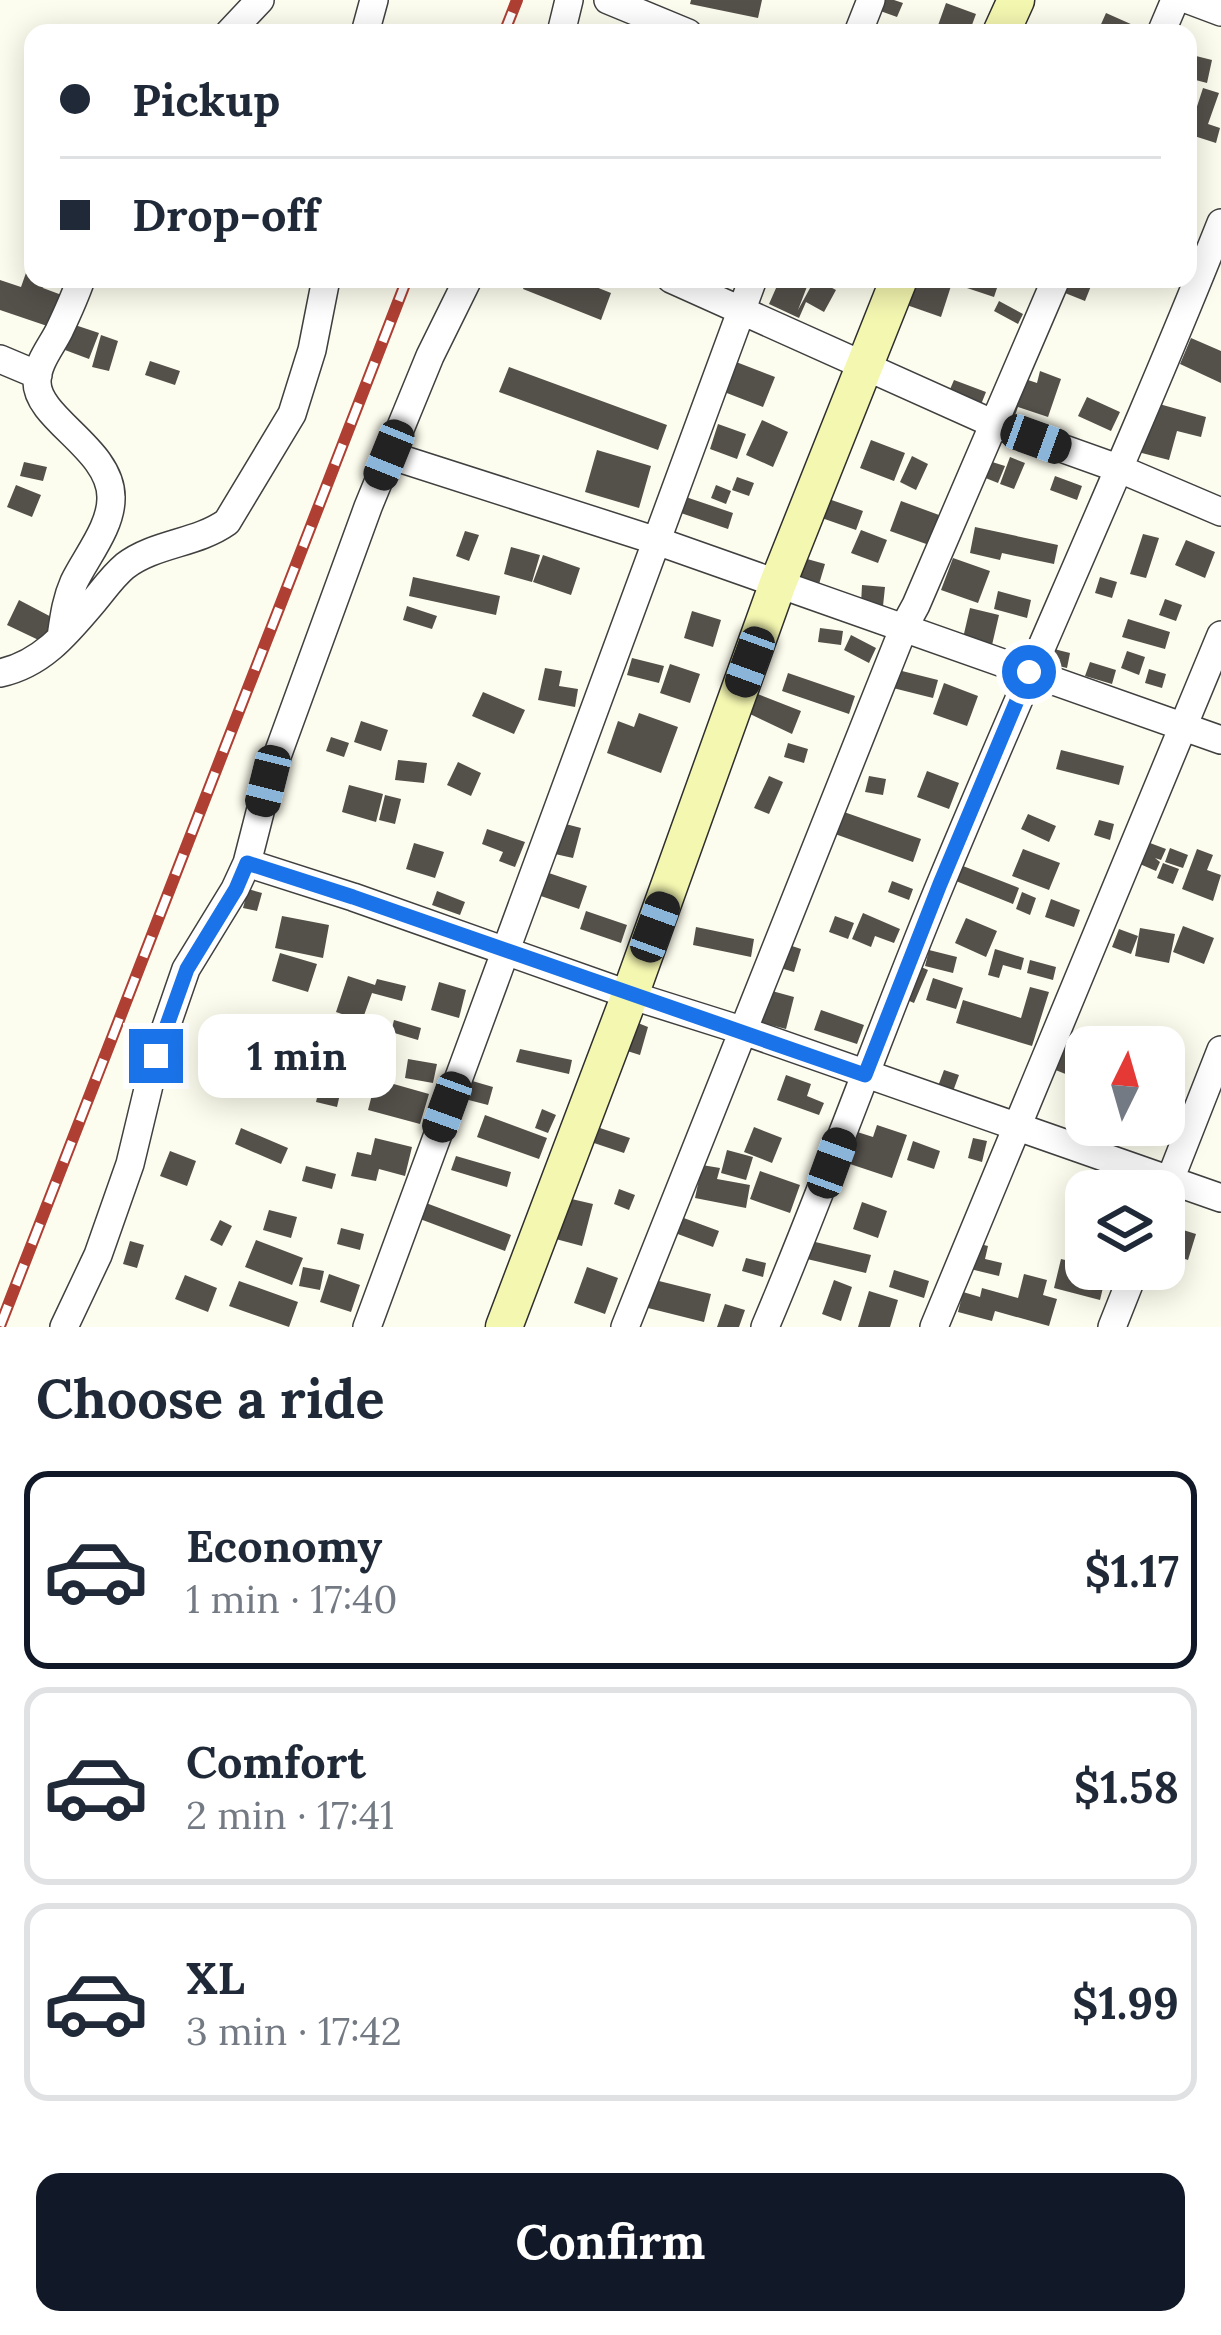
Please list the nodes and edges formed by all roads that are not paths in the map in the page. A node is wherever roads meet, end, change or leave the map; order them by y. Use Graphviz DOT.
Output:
graph roads {
  1 [pos="260,0"];
  2 [pos="608,0"];
  3 [pos="1189,0"];
  4 [pos="1221,12"];
  5 [pos="237,24"];
  6 [pos="666,24"];
  7 [pos="1210,239"];
  8 [pos="1197,272"];
  9 [pos="77,288"];
  10 [pos="324,288"];
  11 [pos="464,288"];
  12 [pos="692,288"];
  13 [pos="749,288"];
  14 [pos="895,288"];
  15 [pos="1052,288"];
  16 [pos="1191,288"];
  17 [pos="740,309"];
  18 [pos="0,359"];
  19 [pos="865,365"];
  20 [pos="38,374"];
  21 [pos="994,424"];
  22 [pos="389,455"];
  23 [pos="1120,469"];
  24 [pos="1221,512"];
  25 [pos="657,541"];
  26 [pos="778,583"];
  27 [pos="904,627"];
  28 [pos="1221,635"];
  29 [pos="61,637"];
  30 [pos="1029,672"];
  31 [pos="0,673"];
  32 [pos="1183,726"];
  33 [pos="1221,740"];
  34 [pos="247,863"];
  35 [pos="504,950"];
  36 [pos="630,995"];
  37 [pos="741,1030"];
  38 [pos="1221,1050"];
  39 [pos="865,1075"];
  40 [pos="1015,1126"];
  41 [pos="1123,1170"];
  42 [pos="1174,1170"];
  43 [pos="1185,1191"];
  44 [pos="1221,1198"];
  45 [pos="1127,1290"];
  46 [pos="375,1325"];
  47 [pos="64,1327"];
  48 [pos="504,1327"];
  49 [pos="625,1327"];
  50 [pos="765,1327"];
  51 [pos="934,1327"];
  52 [pos="1112,1327"];
  1 -- 5 [label="street"];
  2 -- 6 [label="street"];
  3 -- 4 [label="street"];
  7 -- 8 [label="street"];
  9 -- 20 [label="street"];
  10 -- 29 [label="street"];
  11 -- 22 [label="street"];
  12 -- 17 [label="street"];
  13 -- 17 [label="street"];
  14 -- 19 [label="street"];
  15 -- 21 [label="street"];
  16 -- 23 [label="street"];
  17 -- 19 [label="street"];
  17 -- 25 [label="street"];
  18 -- 20 [label="street"];
  19 -- 21 [label="street"];
  19 -- 26 [label="street"];
  20 -- 29 [label="street"];
  21 -- 23 [label="street"];
  21 -- 27 [label="street"];
  22 -- 25 [label="street"];
  22 -- 34 [label="street"];
  23 -- 24 [label="street"];
  23 -- 30 [label="street"];
  25 -- 26 [label="street"];
  25 -- 35 [label="street"];
  26 -- 27 [label="street"];
  26 -- 36 [label="street"];
  27 -- 30 [label="street"];
  27 -- 37 [label="street"];
  28 -- 32 [label="street"];
  29 -- 31 [label="street"];
  30 -- 32 [label="street"];
  30 -- 39 [label="street"];
  32 -- 33 [label="street"];
  32 -- 40 [label="street"];
  34 -- 35 [label="street"];
  34 -- 47 [label="street"];
  35 -- 36 [label="street"];
  35 -- 46 [label="street"];
  36 -- 37 [label="street"];
  36 -- 48 [label="street"];
  37 -- 39 [label="street"];
  37 -- 49 [label="street"];
  38 -- 42 [label="street"];
  39 -- 40 [label="street"];
  39 -- 50 [label="street"];
  40 -- 41 [label="street"];
  40 -- 51 [label="street"];
  43 -- 44 [label="street"];
  45 -- 52 [label="street"];
}
